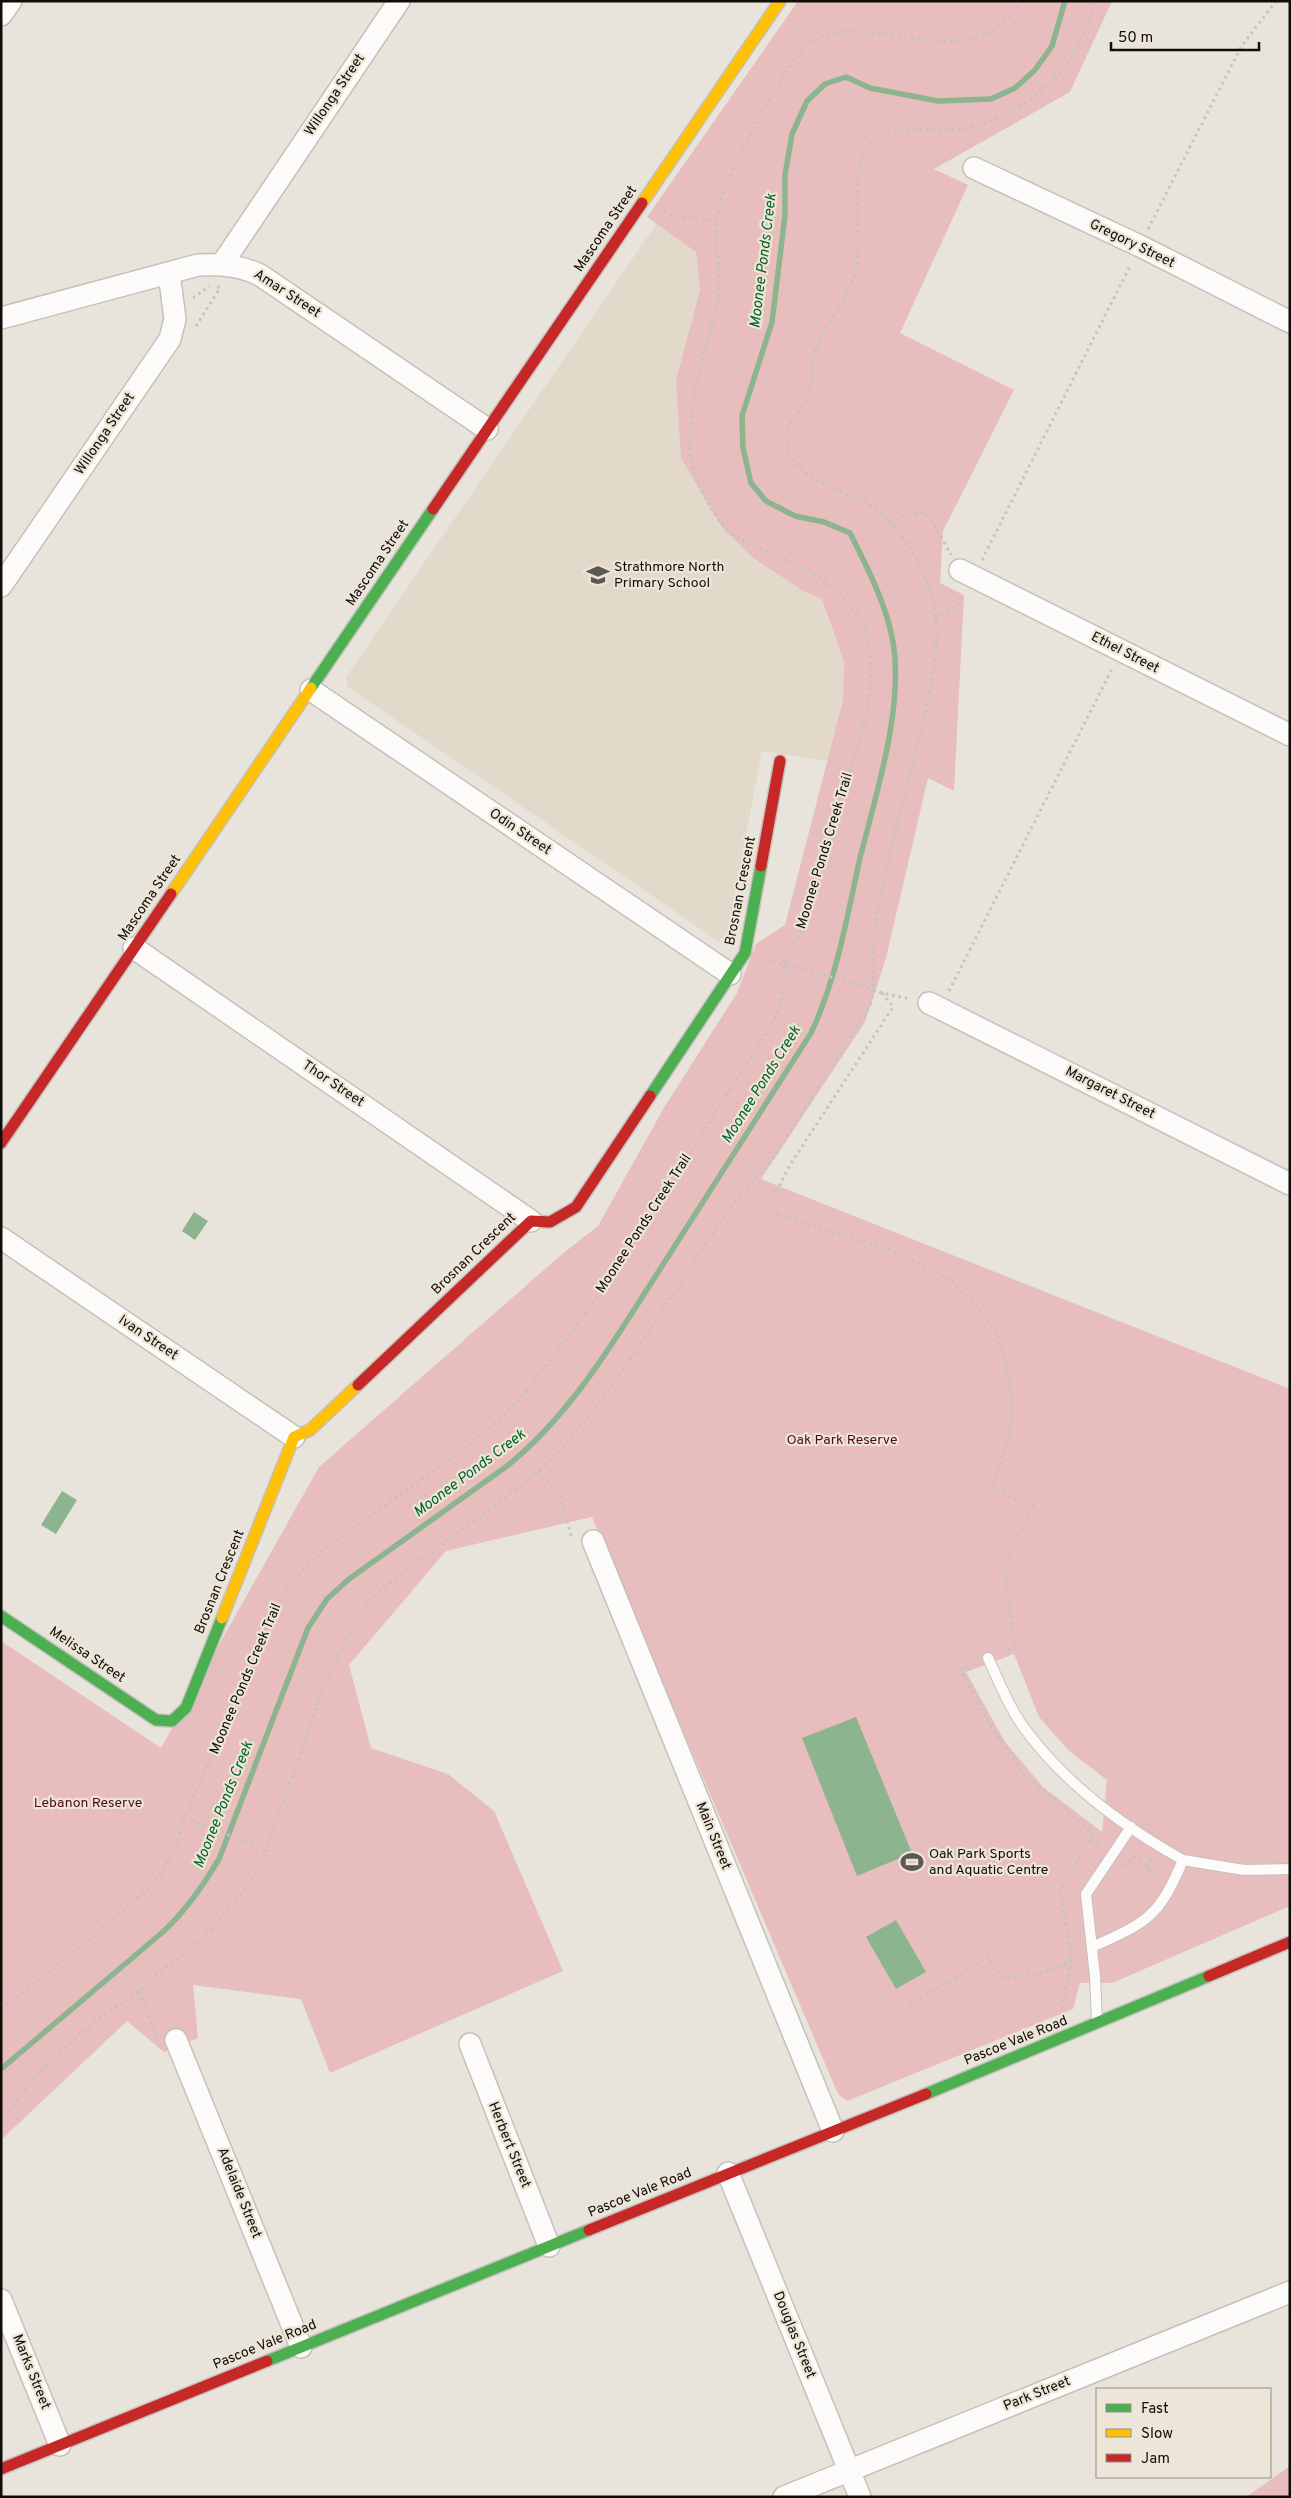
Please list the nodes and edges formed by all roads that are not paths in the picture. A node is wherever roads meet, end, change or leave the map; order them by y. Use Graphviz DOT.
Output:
graph roads {
  1 [pos="11,1"];
  2 [pos="399,1"];
  3 [pos="780,1"];
  4 [pos="1,15"];
  5 [pos="974,168"];
  6 [pos="222,264"];
  7 [pos="169,273"];
  8 [pos="1,318"];
  9 [pos="1290,322"];
  10 [pos="487,429"];
  11 [pos="967,574"];
  12 [pos="1,586"];
  13 [pos="311,690"];
  14 [pos="1290,735"];
  15 [pos="780,761"];
  16 [pos="134,948"];
  17 [pos="730,974"];
  18 [pos="935,1006"];
  19 [pos="1,1143"];
  20 [pos="1290,1184"];
  21 [pos="531,1221"];
  22 [pos="1,1238"];
  23 [pos="294,1437"];
  24 [pos="583,1541"];
  25 [pos="1,1616"];
  26 [pos="988,1658"];
  27 [pos="156,1720"];
  28 [pos="1131,1827"];
  29 [pos="1183,1860"];
  30 [pos="1290,1869"];
  31 [pos="1290,1942"];
  32 [pos="1092,1947"];
  33 [pos="1097,2024"];
  34 [pos="168,2043"];
  35 [pos="470,2044"];
  36 [pos="833,2131"];
  37 [pos="728,2173"];
  38 [pos="549,2246"];
  39 [pos="1290,2292"];
  40 [pos="1,2300"];
  41 [pos="301,2347"];
  42 [pos="60,2445"];
  43 [pos="1,2469"];
  44 [pos="850,2470"];
  45 [pos="784,2497"];
  46 [pos="860,2497"];
  1 -- 4 [label="street"];
  2 -- 6 [label="street, Willonga Street"];
  3 -- 10 [label="main road, Mascoma Street"];
  5 -- 9 [label="street, Gregory Street"];
  6 -- 7 [label="street, Amar Street"];
  6 -- 10 [label="street, Amar Street"];
  7 -- 8 [label="street, Amar Street"];
  7 -- 12 [label="street, Willonga Street"];
  10 -- 13 [label="main road, Mascoma Street"];
  11 -- 14 [label="street, Ethel Street"];
  13 -- 16 [label="main road, Mascoma Street"];
  13 -- 17 [label="street, Odin Street"];
  15 -- 17 [label="main road, Brosnan Crescent"];
  16 -- 19 [label="main road, Mascoma Street"];
  16 -- 21 [label="street, Thor Street"];
  17 -- 21 [label="main road, Brosnan Crescent"];
  18 -- 20 [label="street, Margaret Street"];
  21 -- 23 [label="main road, Brosnan Crescent"];
  22 -- 23 [label="street, Ivan Street"];
  23 -- 27 [label="main road, Brosnan Crescent"];
  24 -- 36 [label="street, Main Street"];
  25 -- 27 [label="main road, Melissa Street"];
  26 -- 28 [label="lane"];
  28 -- 29 [label="lane"];
  28 -- 32 [label="lane"];
  29 -- 30 [label="lane"];
  29 -- 32 [label="lane"];
  31 -- 33 [label="main road, Pascoe Vale Road"];
  32 -- 33 [label="lane"];
  33 -- 36 [label="main road, Pascoe Vale Road"];
  34 -- 41 [label="street, Adelaide Street"];
  35 -- 38 [label="street, Herbert Street"];
  36 -- 37 [label="main road, Pascoe Vale Road"];
  37 -- 38 [label="main road, Pascoe Vale Road"];
  37 -- 44 [label="street, Douglas Street"];
  38 -- 41 [label="main road, Pascoe Vale Road"];
  39 -- 44 [label="street, Park Street"];
  40 -- 42 [label="street, Marks Street"];
  41 -- 42 [label="main road, Pascoe Vale Road"];
  42 -- 43 [label="main road, Pascoe Vale Road"];
  44 -- 45 [label="street, Park Street"];
  44 -- 46 [label="street, Douglas Street"];
}
